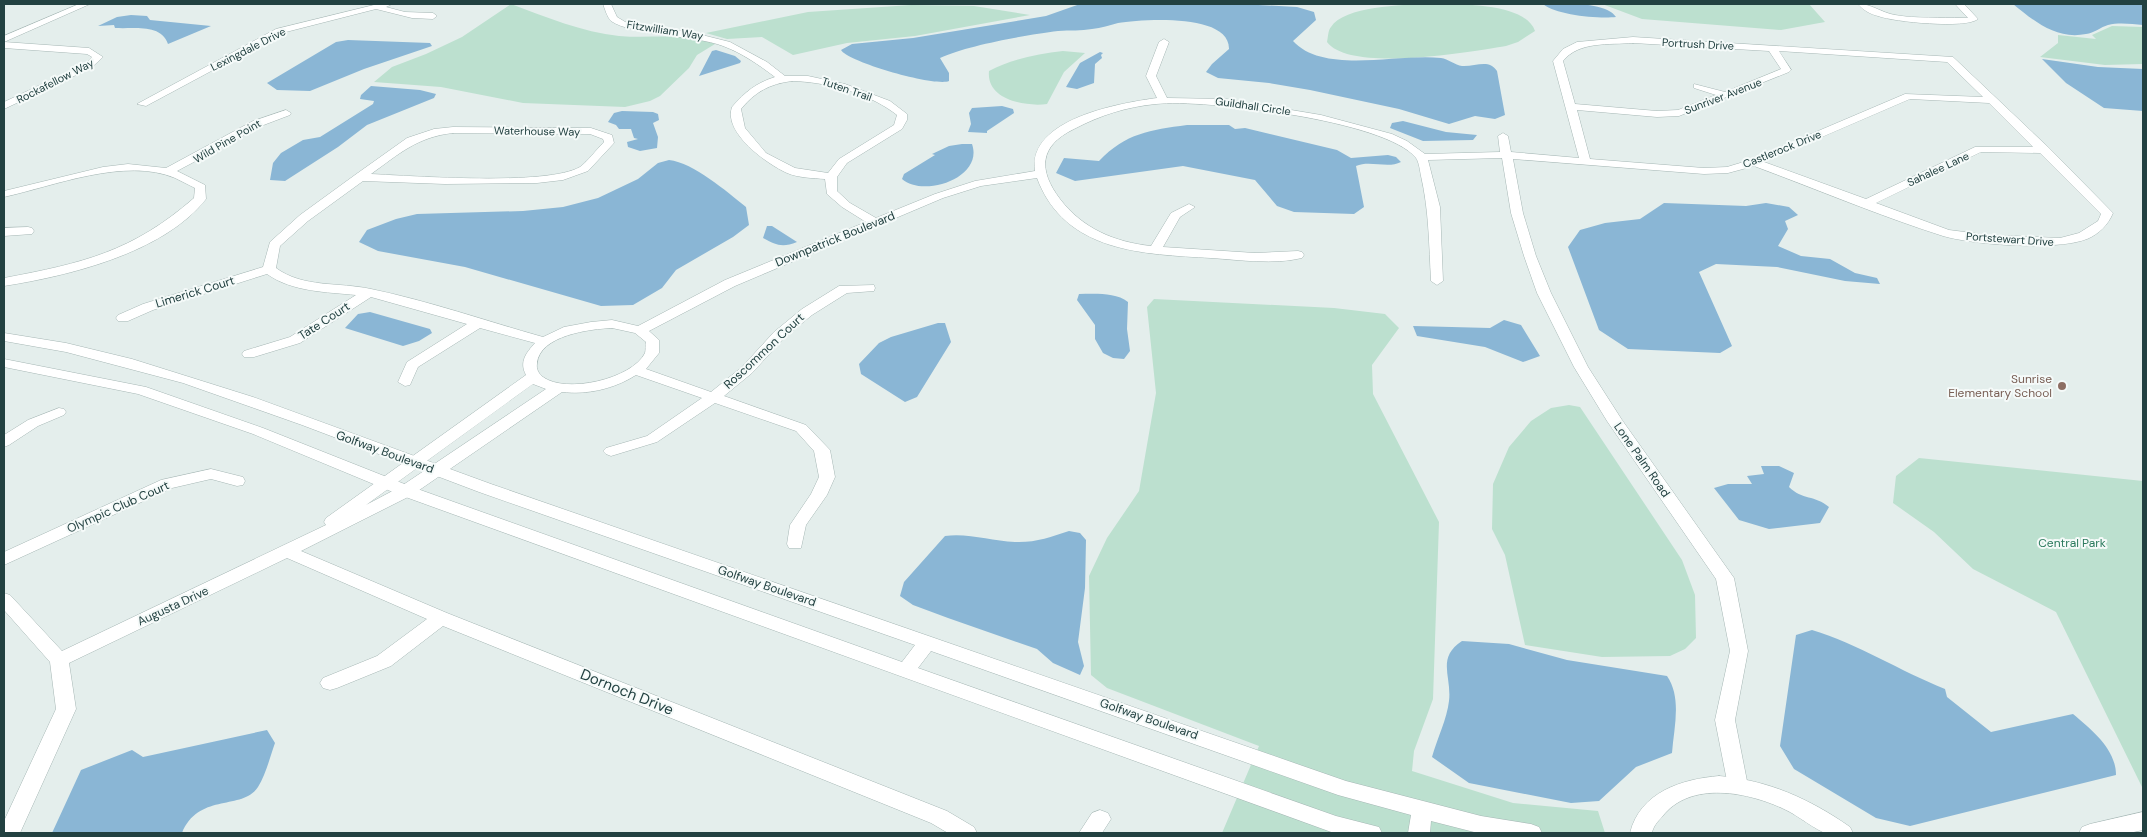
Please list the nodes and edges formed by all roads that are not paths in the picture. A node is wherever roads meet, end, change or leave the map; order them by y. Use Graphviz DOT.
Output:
graph roads {
  1 [pos="86,4"];
  2 [pos="388,4"];
  3 [pos="607,4"];
  4 [pos="1862,4"];
  5 [pos="1959,4"];
  6 [pos="378,7"];
  7 [pos="433,16"];
  8 [pos="4,39"];
  9 [pos="1164,42"];
  10 [pos="4,45"];
  11 [pos="1772,48"];
  12 [pos="1950,59"];
  13 [pos="783,79"];
  14 [pos="1697,86"];
  15 [pos="4,94"];
  16 [pos="1722,94"];
  17 [pos="26,96"];
  18 [pos="1992,100"];
  19 [pos="1164,101"];
  20 [pos="142,104"];
  21 [pos="4,106"];
  22 [pos="1572,107"];
  23 [pos="286,113"];
  24 [pos="1504,136"];
  25 [pos="2045,150"];
  26 [pos="1506,155"];
  27 [pos="1422,157"];
  28 [pos="1586,162"];
  29 [pos="1754,162"];
  30 [pos="170,172"];
  31 [pos="1040,174"];
  32 [pos="359,177"];
  33 [pos="831,177"];
  34 [pos="4,194"];
  35 [pos="1865,204"];
  36 [pos="1189,207"];
  37 [pos="876,223"];
  38 [pos="28,231"];
  39 [pos="4,232"];
  40 [pos="1155,251"];
  41 [pos="1298,255"];
  42 [pos="269,269"];
  43 [pos="1437,281"];
  44 [pos="4,282"];
  45 [pos="869,288"];
  46 [pos="368,292"];
  47 [pos="123,318"];
  48 [pos="478,323"];
  49 [pos="640,330"];
  50 [pos="4,338"];
  51 [pos="545,342"];
  52 [pos="249,354"];
  53 [pos="4,363"];
  54 [pos="637,371"];
  55 [pos="533,377"];
  56 [pos="405,382"];
  57 [pos="557,388"];
  58 [pos="715,396"];
  59 [pos="59,412"];
  60 [pos="4,442"];
  61 [pos="611,451"];
  62 [pos="412,462"];
  63 [pos="436,470"];
  64 [pos="237,481"];
  65 [pos="384,482"];
  66 [pos="406,491"];
  67 [pos="795,544"];
  68 [pos="287,551"];
  69 [pos="4,559"];
  70 [pos="4,599"];
  71 [pos="441,618"];
  72 [pos="927,642"];
  73 [pos="59,660"];
  74 [pos="907,670"];
  75 [pos="330,683"];
  76 [pos="1738,786"];
  77 [pos="1422,810"];
  78 [pos="2134,826"];
  79 [pos="9,833"];
  80 [pos="966,833"];
  81 [pos="1371,833"];
  82 [pos="1419,833"];
  83 [pos="1530,833"];
  84 [pos="1641,833"];
  85 [pos="1842,833"];
  86 [pos="2090,833"];
  1 -- 8 [label="street"];
  2 -- 6 [label="street, Lexingdale Drive"];
  3 -- 13 [label="street, Fitzwilliam Way"];
  4 -- 5 [label="street"];
  6 -- 7 [label="street"];
  6 -- 20 [label="street, Lexingdale Drive"];
  9 -- 19 [label="street"];
  10 -- 17 [label="street, Rockafellow Way"];
  11 -- 12 [label="street, Portrush Drive"];
  11 -- 16 [label="street, Sunriver Avenue"];
  11 -- 22 [label="street, Portrush Drive"];
  12 -- 18 [label="street, Portstewart Drive"];
  13 -- 33 [label="street, Tuten Trail"];
  13 -- 33 [label="street, Tuten Trail"];
  14 -- 16 [label="street"];
  15 -- 17 [label="street"];
  16 -- 22 [label="street, Sunriver Avenue"];
  17 -- 21 [label="street, Rockafellow Way"];
  18 -- 25 [label="street, Portstewart Drive"];
  18 -- 29 [label="street, Castlerock Drive"];
  19 -- 27 [label="street, Guildhall Circle"];
  19 -- 31 [label="street, Guildhall Circle"];
  22 -- 28 [label="street, Portrush Drive"];
  23 -- 30 [label="street, Wild Pine Point"];
  24 -- 26 [label="street, Lone Palm Road"];
  25 -- 35 [label="street, Sahalee Lane"];
  25 -- 35 [label="street, Portstewart Drive"];
  26 -- 27 [label="street"];
  26 -- 28 [label="street, Castlerock Drive"];
  26 -- 76 [label="street, Lone Palm Road"];
  27 -- 43 [label="street"];
  28 -- 29 [label="street, Castlerock Drive"];
  29 -- 35 [label="street, Portstewart Drive"];
  30 -- 34 [label="street"];
  30 -- 44 [label="street"];
  31 -- 37 [label="street, Downpatrick Boulevard"];
  31 -- 40 [label="street"];
  32 -- 32 [label="street, Waterhouse Way"];
  32 -- 42 [label="street, Waterhouse Way"];
  33 -- 37 [label="street"];
  36 -- 40 [label="street"];
  37 -- 49 [label="street, Downpatrick Boulevard"];
  38 -- 39 [label="street"];
  40 -- 41 [label="street"];
  42 -- 46 [label="street"];
  42 -- 47 [label="street, Limerick Court"];
  45 -- 58 [label="street, Roscommon Court"];
  46 -- 48 [label="street"];
  46 -- 52 [label="street, Tate Court"];
  48 -- 51 [label="street"];
  48 -- 56 [label="street"];
  49 -- 51 [label="street"];
  49 -- 54 [label="street"];
  50 -- 62 [label="street, Golfway Boulevard"];
  51 -- 55 [label="street"];
  53 -- 65 [label="street"];
  54 -- 57 [label="street"];
  54 -- 58 [label="street"];
  55 -- 57 [label="street"];
  55 -- 62 [label="street"];
  57 -- 63 [label="street"];
  58 -- 61 [label="street, Roscommon Court"];
  58 -- 67 [label="street"];
  59 -- 60 [label="street"];
  62 -- 63 [label="street, Golfway Boulevard"];
  62 -- 65 [label="street"];
  63 -- 66 [label="street"];
  63 -- 72 [label="street, Golfway Boulevard"];
  64 -- 69 [label="street, Olympic Club Court"];
  65 -- 66 [label="street"];
  65 -- 68 [label="street, Augusta Drive"];
  66 -- 68 [label="street, Augusta Drive"];
  66 -- 74 [label="street"];
  68 -- 71 [label="street, Dornoch Drive"];
  68 -- 73 [label="street, Augusta Drive"];
  70 -- 73 [label="street"];
  71 -- 75 [label="street"];
  71 -- 80 [label="street, Dornoch Drive"];
  72 -- 74 [label="street"];
  72 -- 77 [label="street, Golfway Boulevard"];
  73 -- 79 [label="street"];
  74 -- 81 [label="street"];
  76 -- 84 [label="street"];
  76 -- 85 [label="street"];
  77 -- 82 [label="street"];
  77 -- 83 [label="street, Golfway Boulevard"];
  78 -- 86 [label="street"];
}
